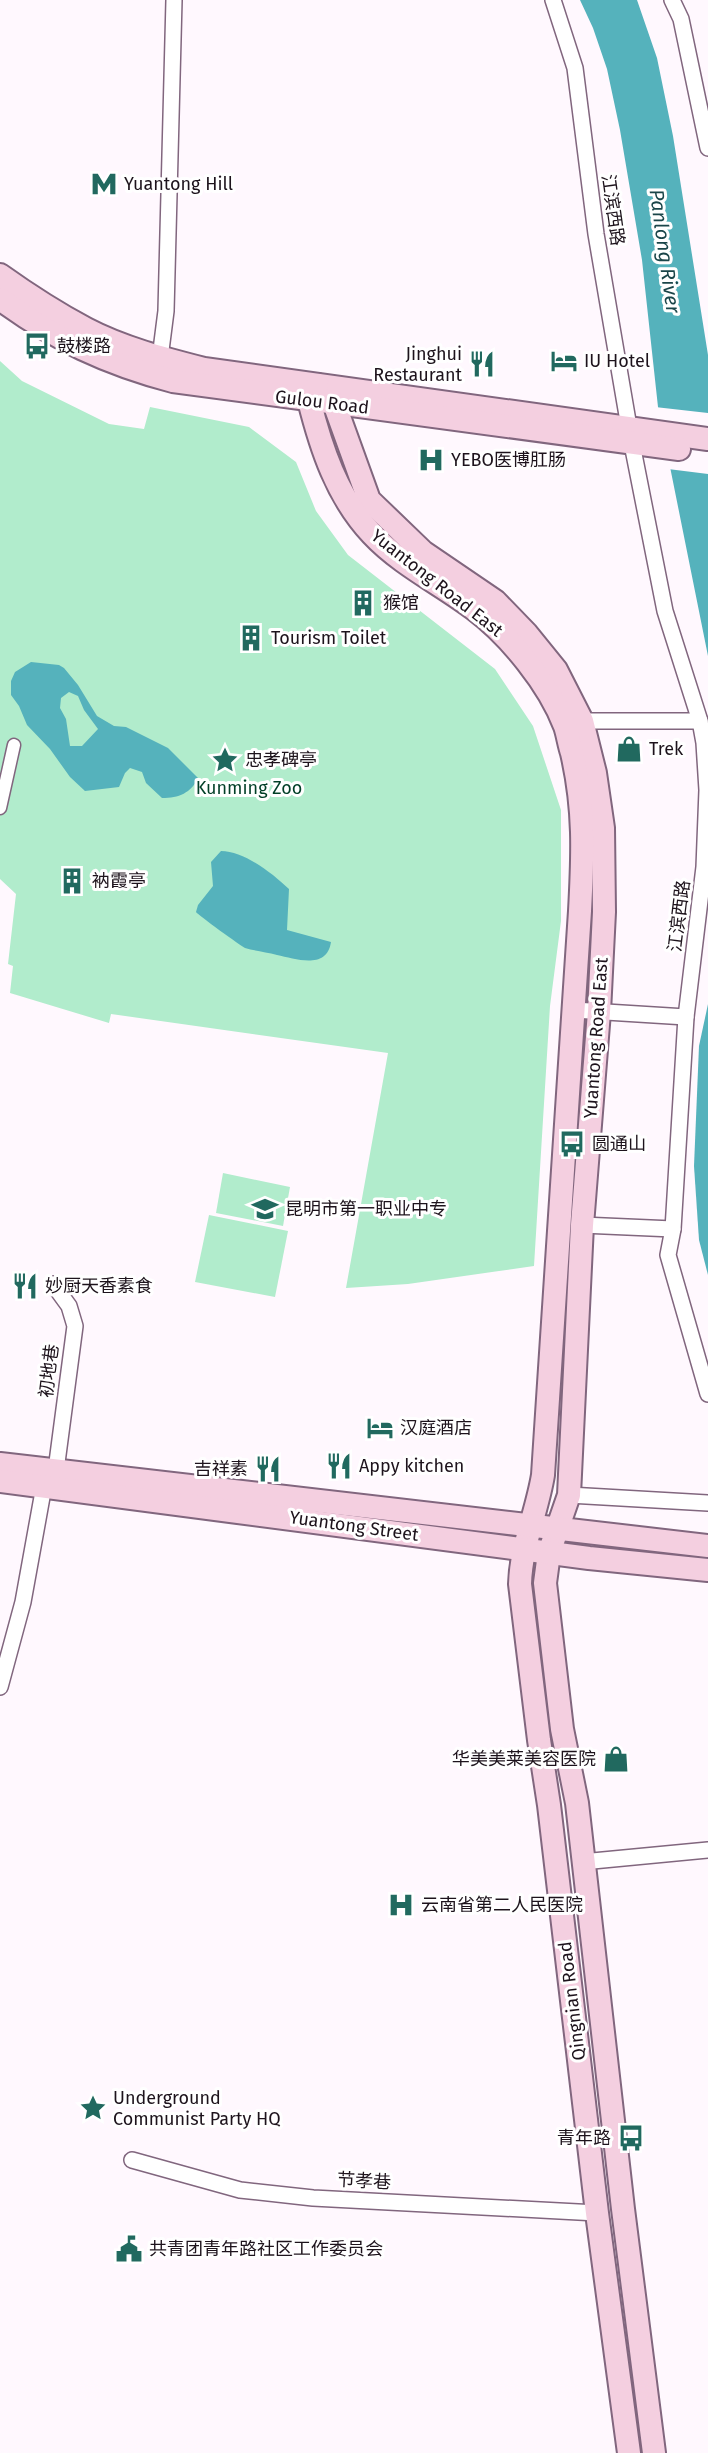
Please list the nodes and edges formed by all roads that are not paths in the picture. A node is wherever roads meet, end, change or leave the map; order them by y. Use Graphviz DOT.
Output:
graph roads {
  1 [pos="174,0"];
  2 [pos="553,0"];
  3 [pos="672,0"];
  4 [pos="708,148"];
  5 [pos="0,275"];
  6 [pos="0,299"];
  7 [pos="160,358"];
  8 [pos="313,392"];
  9 [pos="334,403"];
  10 [pos="631,436"];
  11 [pos="708,438"];
  12 [pos="660,439"];
  13 [pos="708,453"];
  14 [pos="582,721"];
  15 [pos="700,721"];
  16 [pos="14,745"];
  17 [pos="0,808"];
  18 [pos="574,1010"];
  19 [pos="599,1012"];
  20 [pos="686,1017"];
  21 [pos="582,1225"];
  22 [pos="673,1229"];
  23 [pos="53,1284"];
  24 [pos="708,1394"];
  25 [pos="0,1464"];
  26 [pos="50,1478"];
  27 [pos="0,1481"];
  28 [pos="569,1495"];
  29 [pos="708,1503"];
  30 [pos="530,1525"];
  31 [pos="556,1528"];
  32 [pos="708,1546"];
  33 [pos="524,1548"];
  34 [pos="549,1552"];
  35 [pos="708,1570"];
  36 [pos="0,1687"];
  37 [pos="708,1850"];
  38 [pos="582,1862"];
  39 [pos="132,2160"];
  40 [pos="597,2213"];
  41 [pos="629,2453"];
  42 [pos="654,2453"];
  1 -- 7 [label="street"];
  2 -- 10 [label="street, 江滨西路"];
  3 -- 4 [label="street"];
  5 -- 7 [label="main road, Gulou Road"];
  6 -- 8 [label="main road, Gulou Road"];
  7 -- 8 [label="main road, Gulou Road"];
  8 -- 9 [label="main road, Yuantong Road East"];
  8 -- 10 [label="main road, Gulou Road"];
  8 -- 18 [label="main road, Yuantong Road East"];
  9 -- 10 [label="main road, Gulou Road"];
  9 -- 14 [label="main road, Yuantong Road East"];
  10 -- 12 [label="main road, Gulou Road"];
  10 -- 15 [label="street, 江滨西路"];
  11 -- 12 [label="main road"];
  12 -- 13 [label="main road"];
  14 -- 15 [label="street"];
  14 -- 19 [label="main road, Yuantong Road East"];
  15 -- 20 [label="street, 江滨西路"];
  16 -- 17 [label="street"];
  18 -- 19 [label="street"];
  18 -- 30 [label="main road, Yuantong Road East"];
  19 -- 20 [label="street"];
  19 -- 21 [label="main road, Yuantong Road East"];
  20 -- 22 [label="street, 江滨西路"];
  21 -- 22 [label="street"];
  21 -- 28 [label="main road, Yuantong Road East"];
  22 -- 24 [label="street, 江滨西路"];
  23 -- 26 [label="street, 初地巷"];
  25 -- 26 [label="main road, Yuantong Street"];
  26 -- 27 [label="main road, Yuantong Street"];
  26 -- 30 [label="main road, Yuantong Street"];
  26 -- 33 [label="main road, Yuantong Street"];
  26 -- 36 [label="street, 初地巷"];
  28 -- 29 [label="street"];
  28 -- 31 [label="main road, Yuantong Road East"];
  30 -- 31 [label="main road, Yuantong Street"];
  30 -- 33 [label="main road, Yuantong Road East"];
  31 -- 32 [label="main road, Yuantong Street"];
  31 -- 34 [label="main road, Yuantong Road East"];
  33 -- 34 [label="main road, Yuantong Street"];
  33 -- 40 [label="main road, Qingnian Road"];
  34 -- 35 [label="main road, Yuantong Street"];
  34 -- 38 [label="main road, Qingnian Road"];
  37 -- 38 [label="street"];
  38 -- 42 [label="main road, Qingnian Road"];
  39 -- 40 [label="street, 节孝巷"];
  40 -- 41 [label="main road, Qingnian Road"];
}
